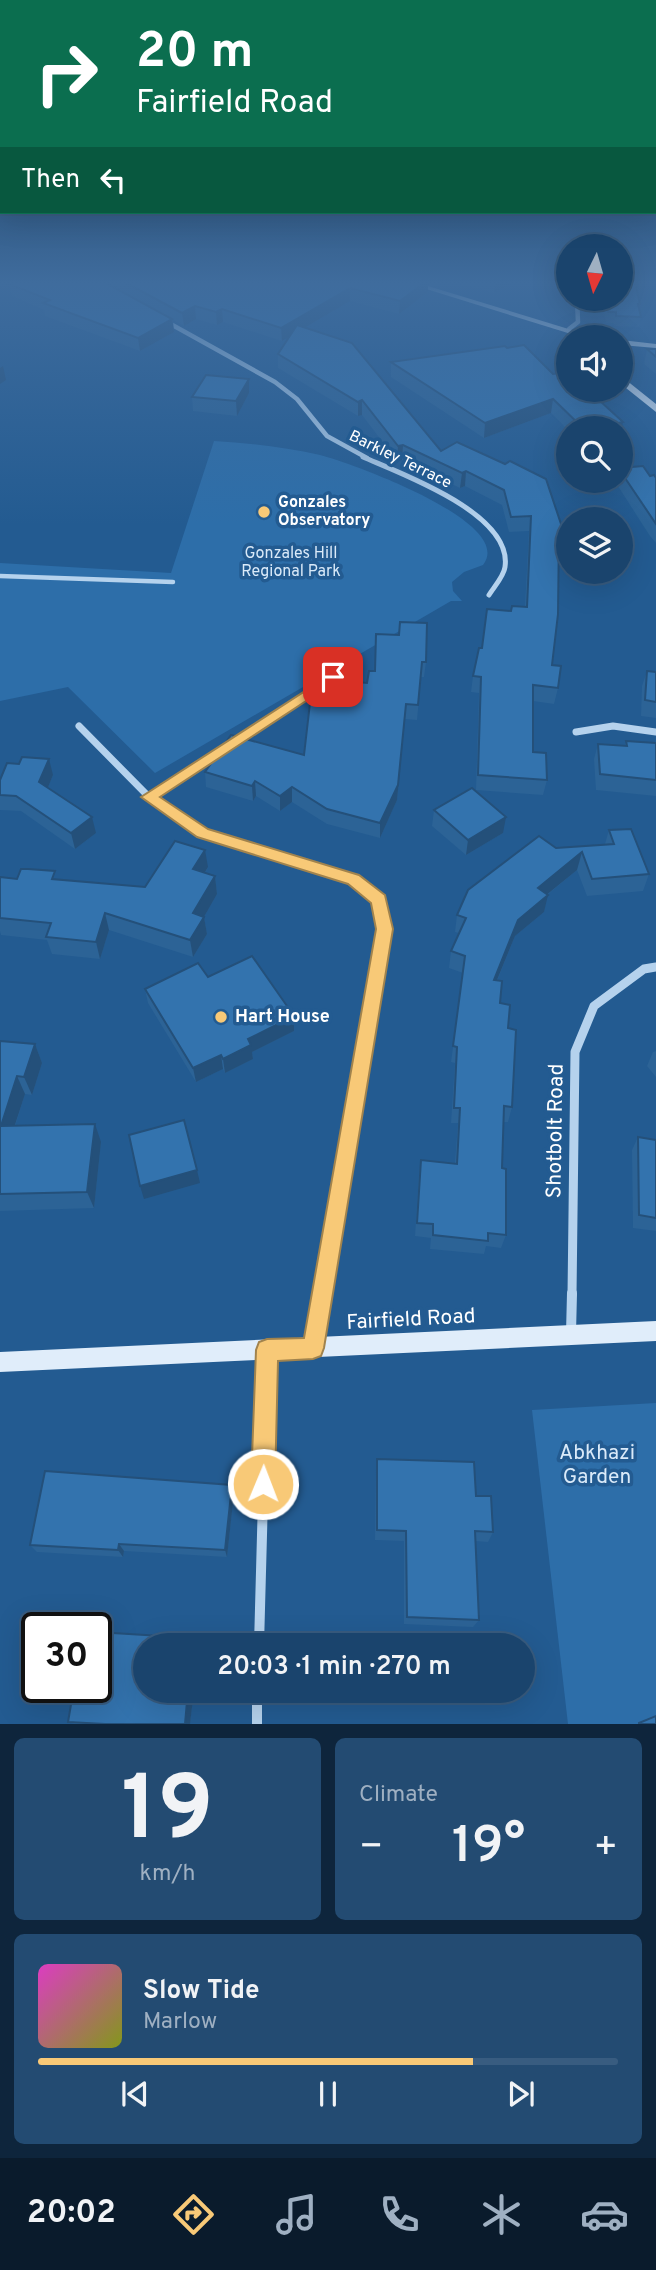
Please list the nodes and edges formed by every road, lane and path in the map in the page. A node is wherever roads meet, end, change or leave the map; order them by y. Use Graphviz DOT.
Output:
graph roads {
  1 [pos="241,363"];
  2 [pos="633,389"];
  3 [pos="656,409"];
  4 [pos="0,576"];
  5 [pos="173,582"];
  6 [pos="489,596"];
  7 [pos="333,677"];
  8 [pos="79,726"];
  9 [pos="576,732"];
  10 [pos="656,732"];
  11 [pos="149,797"];
  12 [pos="656,967"];
  13 [pos="656,1331"];
  14 [pos="571,1335"];
  15 [pos="313,1348"];
  16 [pos="267,1350"];
  17 [pos="0,1362"];
  18 [pos="259,1633"];
  19 [pos="257,1703"];
  20 [pos="257,1724"];
  1 -- 6 [label="street, Barkley Terrace"];
  2 -- 3 [label="street"];
  4 -- 5 [label="lane"];
  7 -- 11 [label="street"];
  8 -- 11 [label="street"];
  9 -- 10 [label="street"];
  11 -- 15 [label="street"];
  12 -- 14 [label="street, Shotbolt Road"];
  13 -- 14 [label="street, Fairfield Road"];
  14 -- 15 [label="street, Fairfield Road"];
  15 -- 16 [label="street, Fairfield Road"];
  16 -- 17 [label="street, Fairfield Road"];
  16 -- 18 [label="street"];
  19 -- 20 [label="street"];
}
